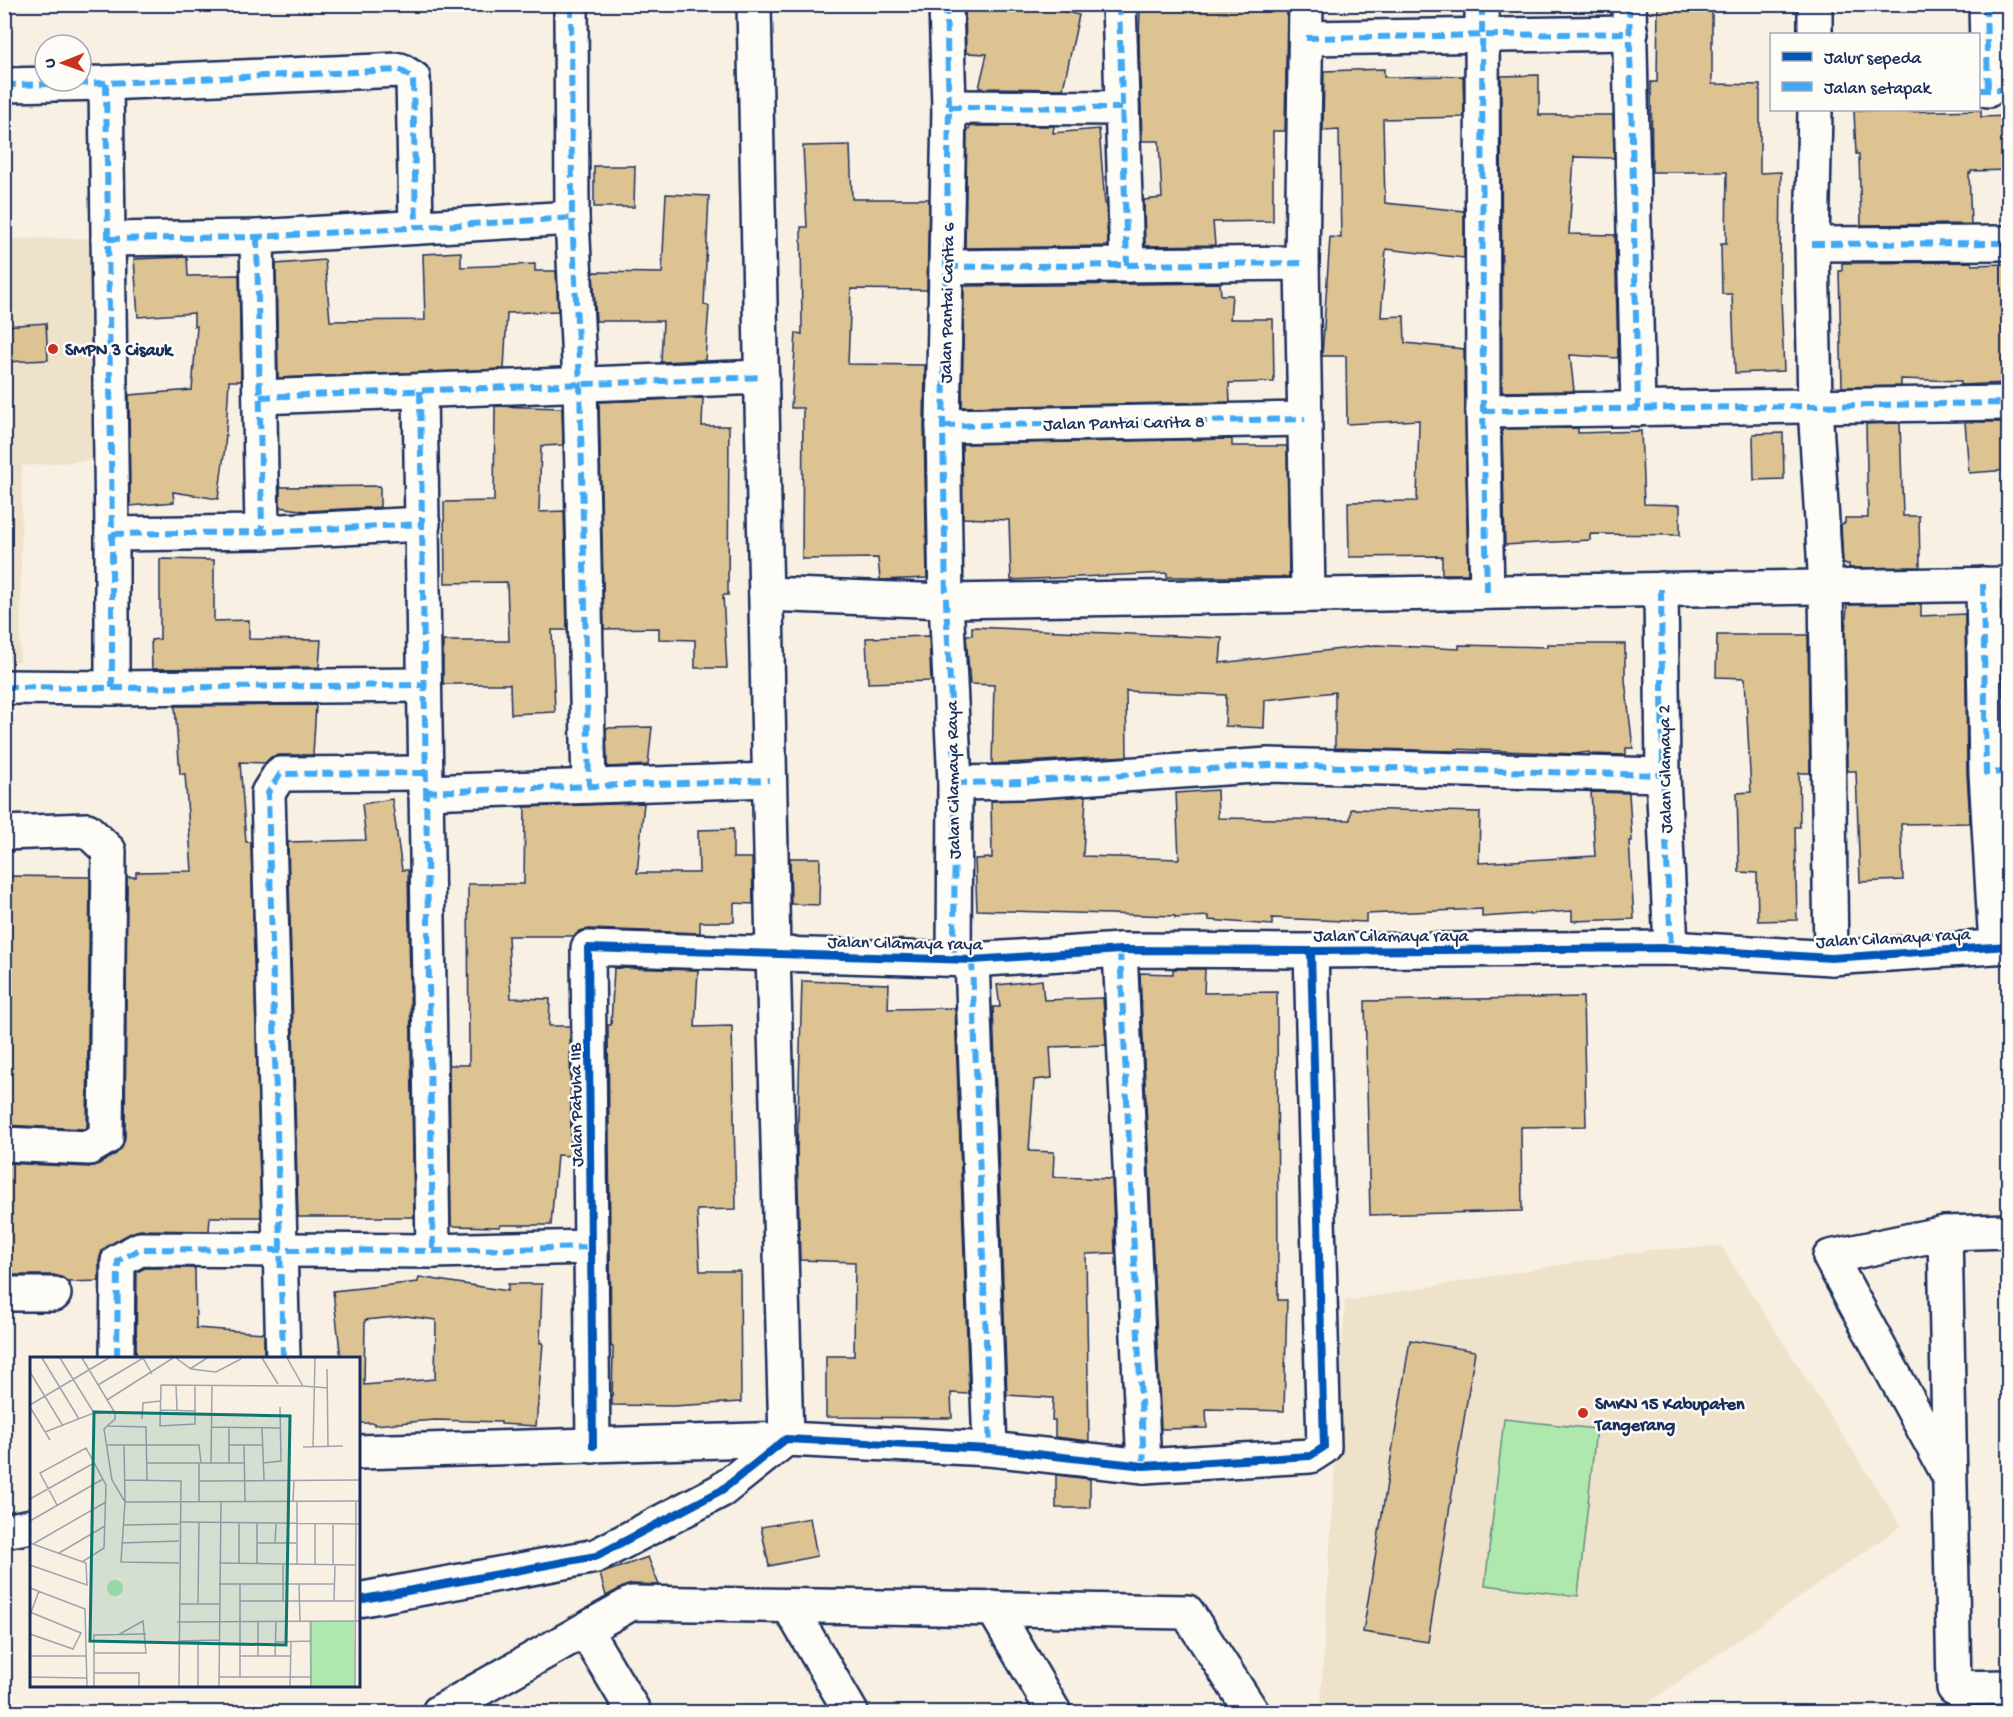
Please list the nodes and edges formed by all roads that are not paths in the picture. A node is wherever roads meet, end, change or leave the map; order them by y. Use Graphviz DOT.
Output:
graph roads {
  1 [pos="571,4"];
  2 [pos="754,4"];
  3 [pos="946,4"];
  4 [pos="1119,4"];
  5 [pos="1306,4"];
  6 [pos="1815,4"];
  7 [pos="1986,4"];
  8 [pos="1630,19"];
  9 [pos="1482,20"];
  10 [pos="1815,33"];
  11 [pos="1306,38"];
  12 [pos="106,83"];
  13 [pos="4,85"];
  14 [pos="1992,90"];
  15 [pos="949,107"];
  16 [pos="1122,108"];
  17 [pos="1815,111"];
  18 [pos="572,218"];
  19 [pos="416,227"];
  20 [pos="258,237"];
  21 [pos="108,238"];
  22 [pos="2008,243"];
  23 [pos="1812,244"];
  24 [pos="1302,263"];
  25 [pos="1126,265"];
  26 [pos="947,267"];
  27 [pos="762,377"];
  28 [pos="580,384"];
  29 [pos="420,391"];
  30 [pos="260,397"];
  31 [pos="2008,403"];
  32 [pos="1815,406"];
  33 [pos="1638,409"];
  34 [pos="1484,411"];
  35 [pos="1305,419"];
  36 [pos="943,426"];
  37 [pos="423,524"];
  38 [pos="262,532"];
  39 [pos="112,534"];
  40 [pos="1996,584"];
  41 [pos="1826,587"];
  42 [pos="1661,589"];
  43 [pos="1487,592"];
  44 [pos="766,594"];
  45 [pos="1308,595"];
  46 [pos="946,601"];
  47 [pos="424,685"];
  48 [pos="4,687"];
  49 [pos="112,688"];
  50 [pos="1997,773"];
  51 [pos="1663,775"];
  52 [pos="769,780"];
  53 [pos="425,782"];
  54 [pos="955,783"];
  55 [pos="589,786"];
  56 [pos="4,833"];
  57 [pos="2002,946"];
  58 [pos="1671,948"];
  59 [pos="1120,950"];
  60 [pos="1311,951"];
  61 [pos="773,953"];
  62 [pos="1831,958"];
  63 [pos="963,959"];
  64 [pos="4,1144"];
  65 [pos="2008,1231"];
  66 [pos="1945,1233"];
  67 [pos="591,1247"];
  68 [pos="280,1250"];
  69 [pos="433,1251"];
  70 [pos="4,1294"];
  71 [pos="54,1294"];
  72 [pos="117,1357"];
  73 [pos="283,1357"];
  74 [pos="786,1439"];
  75 [pos="592,1446"];
  76 [pos="990,1449"];
  77 [pos="360,1452"];
  78 [pos="1144,1466"];
  79 [pos="1950,1476"];
  80 [pos="30,1526"];
  81 [pos="4,1531"];
  82 [pos="360,1600"];
  83 [pos="789,1606"];
  84 [pos="993,1608"];
  85 [pos="585,1630"];
  86 [pos="2008,1687"];
  87 [pos="441,1712"];
  88 [pos="634,1713"];
  89 [pos="851,1713"];
  90 [pos="1054,1713"];
  91 [pos="1252,1713"];
  1 -- 18 [label="street"];
  2 -- 27 [label="street"];
  3 -- 15 [label="street, Jalan Pantai Carita 6"];
  4 -- 16 [label="street"];
  5 -- 11 [label="street"];
  6 -- 10 [label="street"];
  7 -- 14 [label="street"];
  8 -- 9 [label="street"];
  8 -- 33 [label="street"];
  9 -- 11 [label="street"];
  9 -- 34 [label="street"];
  11 -- 24 [label="street"];
  12 -- 13 [label="street"];
  12 -- 19 [label="street"];
  12 -- 21 [label="street"];
  15 -- 16 [label="street"];
  15 -- 26 [label="street, Jalan Pantai Carita 6"];
  16 -- 25 [label="street"];
  17 -- 23 [label="street"];
  18 -- 19 [label="street"];
  18 -- 28 [label="street"];
  19 -- 20 [label="street"];
  20 -- 21 [label="street"];
  20 -- 30 [label="street"];
  21 -- 39 [label="street"];
  22 -- 23 [label="street"];
  23 -- 32 [label="street"];
  24 -- 25 [label="street"];
  24 -- 35 [label="street"];
  25 -- 26 [label="street"];
  26 -- 36 [label="street, Jalan Pantai Carita 6"];
  27 -- 28 [label="street"];
  27 -- 44 [label="street"];
  28 -- 29 [label="street"];
  28 -- 55 [label="street"];
  29 -- 30 [label="street"];
  29 -- 37 [label="street"];
  30 -- 38 [label="street"];
  31 -- 32 [label="street"];
  32 -- 33 [label="street"];
  32 -- 41 [label="street"];
  33 -- 34 [label="street"];
  34 -- 43 [label="street"];
  35 -- 36 [label="street, Jalan Pantai Carita 8"];
  35 -- 45 [label="street"];
  36 -- 46 [label="street, Jalan Pantai Carita 6"];
  37 -- 38 [label="street"];
  37 -- 47 [label="street"];
  38 -- 39 [label="street"];
  39 -- 49 [label="street"];
  40 -- 41 [label="street"];
  40 -- 50 [label="street"];
  41 -- 42 [label="street"];
  41 -- 62 [label="street"];
  42 -- 43 [label="street"];
  42 -- 51 [label="street, Jalan Cilamaya 2"];
  43 -- 45 [label="street"];
  44 -- 46 [label="street"];
  44 -- 52 [label="street"];
  45 -- 46 [label="street"];
  46 -- 54 [label="street, Jalan Cilamaya Raya"];
  47 -- 49 [label="street"];
  47 -- 53 [label="street"];
  48 -- 49 [label="street"];
  50 -- 57 [label="street"];
  51 -- 54 [label="street"];
  51 -- 58 [label="street, Jalan Cilamaya 2"];
  52 -- 55 [label="street"];
  52 -- 61 [label="street"];
  53 -- 55 [label="street"];
  53 -- 68 [label="street"];
  53 -- 69 [label="street"];
  54 -- 63 [label="street, Jalan Cilamaya Raya"];
  56 -- 64 [label="street"];
  57 -- 62 [label="street, Jalan Cilamaya raya"];
  58 -- 60 [label="street, Jalan Cilamaya raya"];
  58 -- 62 [label="street, Jalan Cilamaya raya"];
  59 -- 60 [label="street, Jalan Cilamaya raya"];
  59 -- 63 [label="street, Jalan Cilamaya raya"];
  59 -- 78 [label="street"];
  60 -- 78 [label="street"];
  61 -- 63 [label="street, Jalan Cilamaya raya"];
  61 -- 67 [label="street, Jalan Patuha IIB"];
  61 -- 74 [label="street"];
  63 -- 76 [label="street, Jalan Cilamaya Raya"];
  65 -- 66 [label="street"];
  66 -- 79 [label="street"];
  66 -- 79 [label="street"];
  67 -- 69 [label="street"];
  67 -- 75 [label="street, Jalan Patuha IIB"];
  68 -- 69 [label="street"];
  68 -- 72 [label="street"];
  68 -- 73 [label="street"];
  70 -- 71 [label="street"];
  74 -- 75 [label="street"];
  74 -- 76 [label="street"];
  74 -- 82 [label="street"];
  75 -- 77 [label="street"];
  76 -- 78 [label="street"];
  79 -- 86 [label="street"];
  80 -- 81 [label="street"];
  83 -- 84 [label="street"];
  83 -- 85 [label="street"];
  83 -- 89 [label="street"];
  84 -- 90 [label="street"];
  84 -- 91 [label="street"];
  85 -- 87 [label="street"];
  85 -- 88 [label="street"];
}
